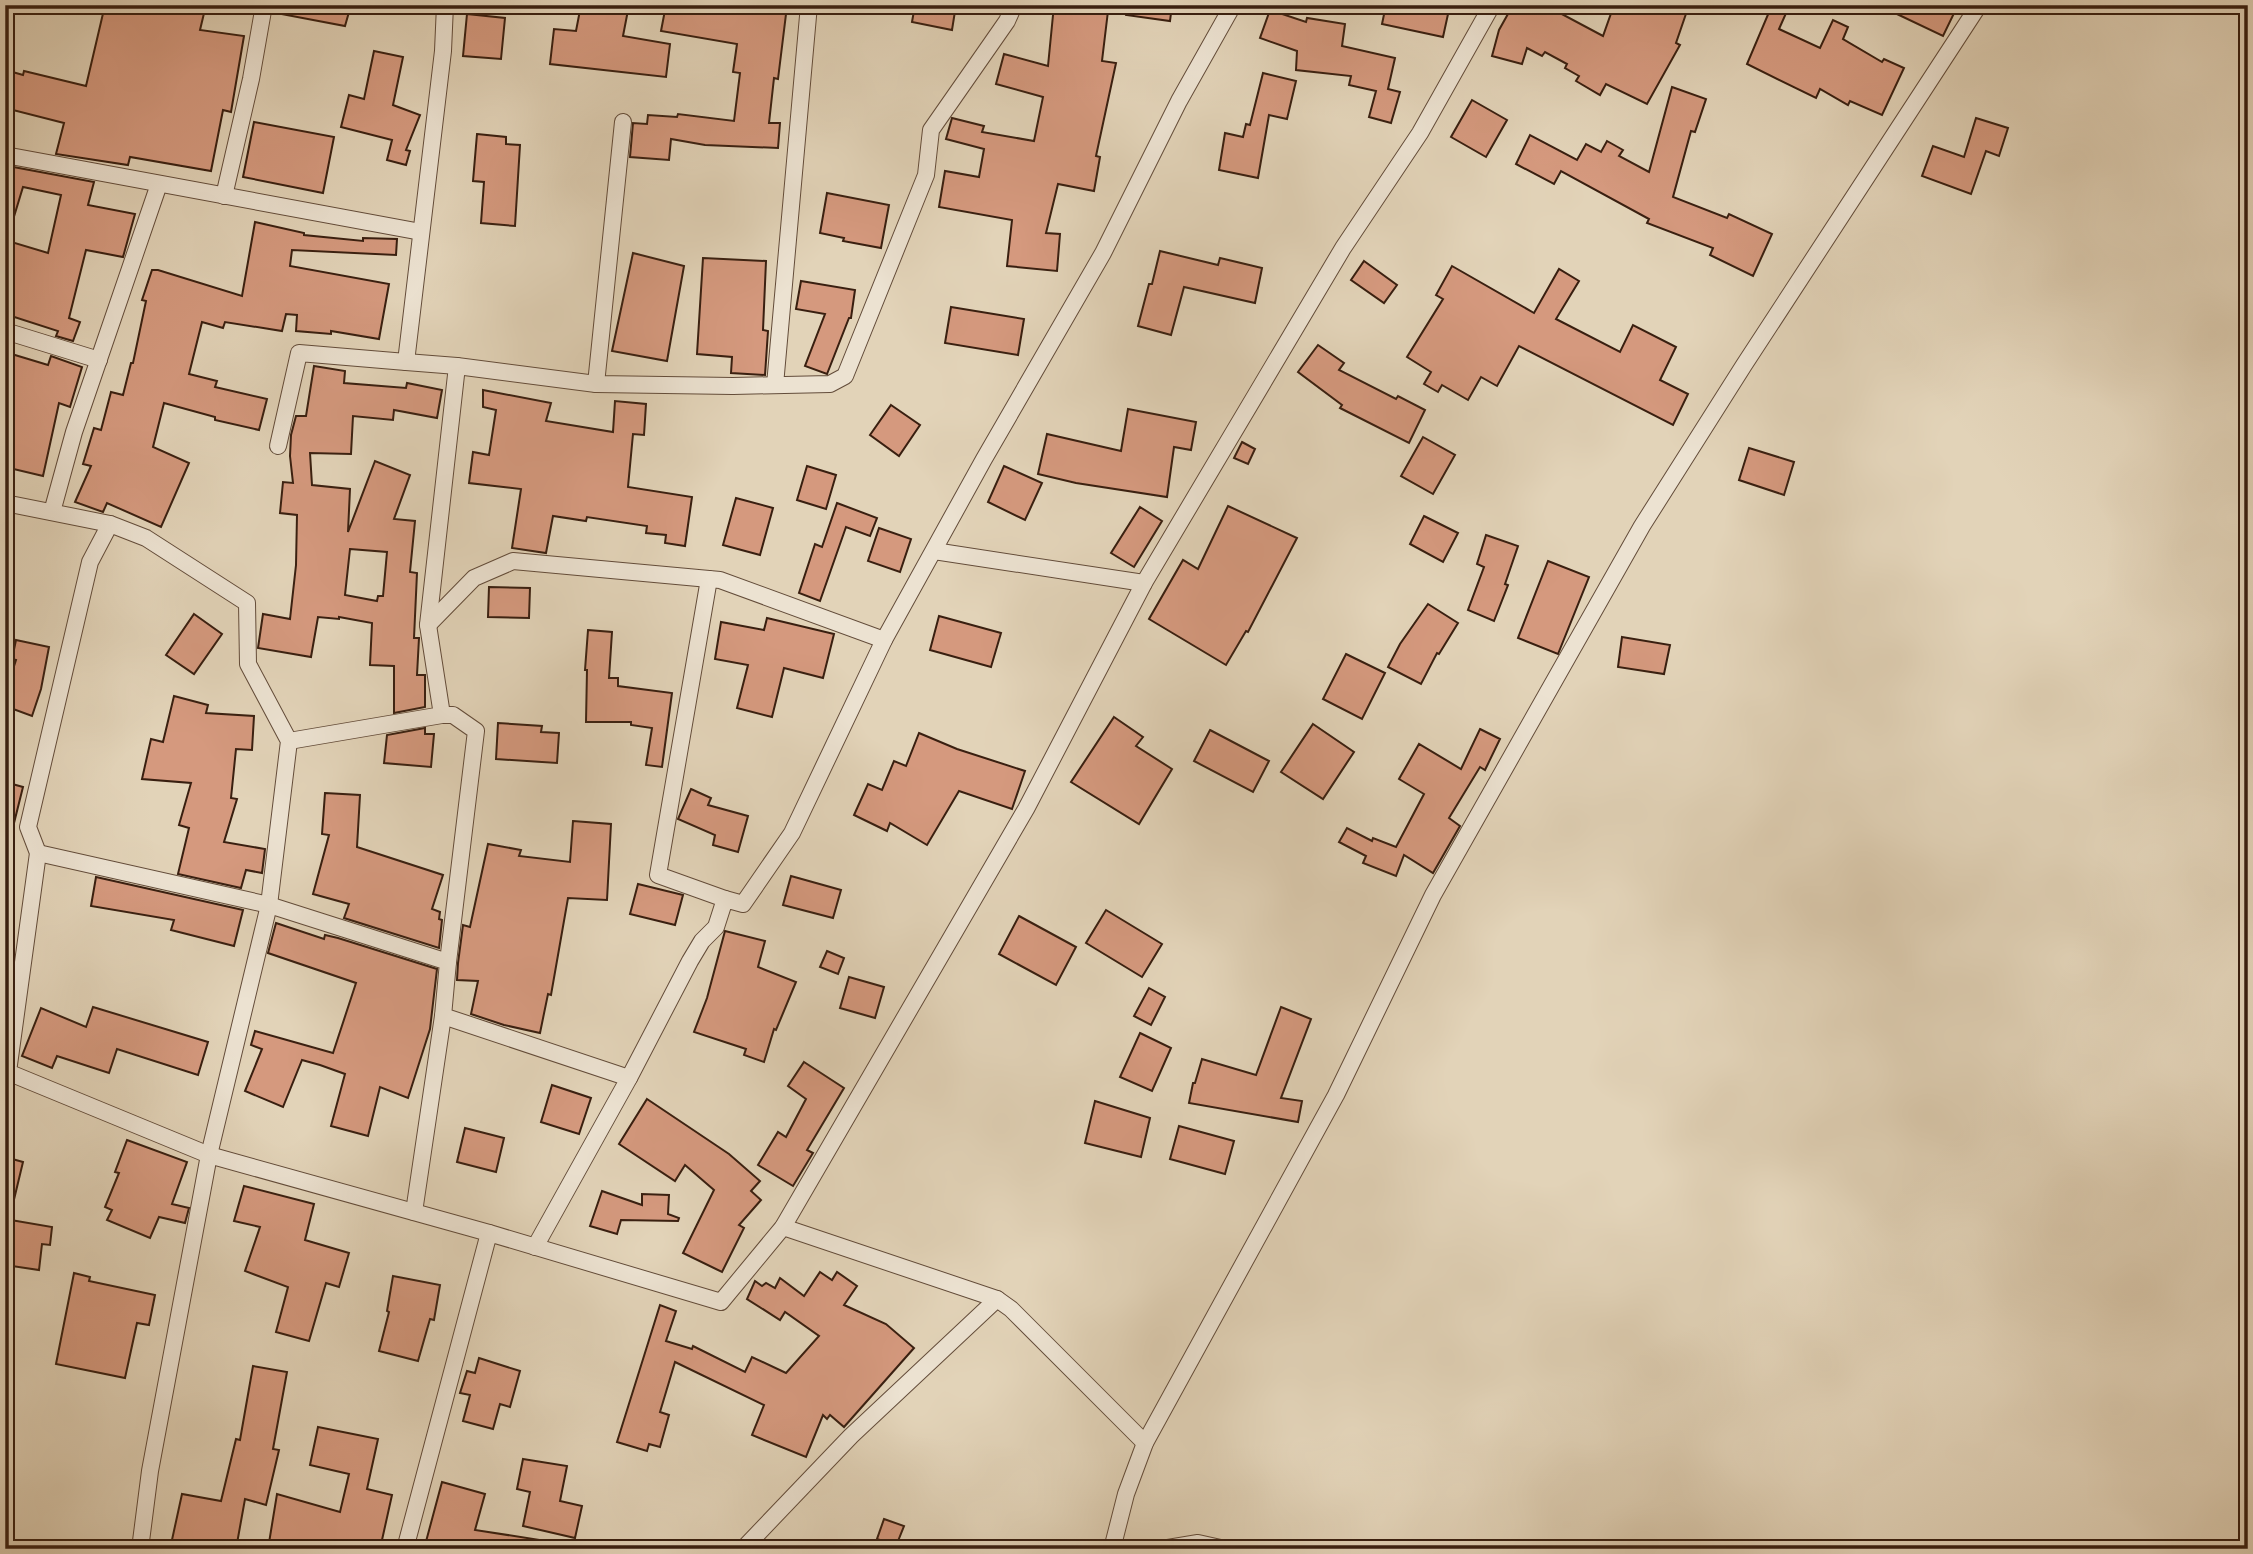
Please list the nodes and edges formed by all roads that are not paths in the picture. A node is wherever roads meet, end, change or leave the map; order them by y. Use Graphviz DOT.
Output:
graph roads {
  1 [pos="264,5"];
  2 [pos="445,5"];
  3 [pos="809,5"];
  4 [pos="1014,5"];
  5 [pos="1233,5"];
  6 [pos="1492,5"];
  7 [pos="1979,5"];
  8 [pos="623,122"];
  9 [pos="5,155"];
  10 [pos="159,184"];
  11 [pos="224,196"];
  12 [pos="422,232"];
  13 [pos="5,331"];
  14 [pos="99,360"];
  15 [pos="406,362"];
  16 [pos="457,366"];
  17 [pos="596,384"];
  18 [pos="775,386"];
  19 [pos="278,446"];
  20 [pos="5,503"];
  21 [pos="52,512"];
  22 [pos="110,524"];
  23 [pos="934,551"];
  24 [pos="709,579"];
  25 [pos="1144,583"];
  26 [pos="428,625"];
  27 [pos="884,640"];
  28 [pos="442,715"];
  29 [pos="289,741"];
  30 [pos="38,853"];
  31 [pos="724,899"];
  32 [pos="269,905"];
  33 [pos="448,962"];
  34 [pos="443,1016"];
  35 [pos="7,1072"];
  36 [pos="629,1078"];
  37 [pos="209,1156"];
  38 [pos="414,1212"];
  39 [pos="783,1227"];
  40 [pos="489,1233"];
  41 [pos="535,1247"];
  42 [pos="996,1299"];
  43 [pos="1145,1443"];
  44 [pos="139,1549"];
  45 [pos="405,1549"];
  46 [pos="743,1549"];
  47 [pos="1112,1549"];
  48 [pos="1162,1549"];
  49 [pos="1225,1549"];
  1 -- 11 [label="street"];
  2 -- 12 [label="street"];
  3 -- 18 [label="street"];
  4 -- 18 [label="street"];
  5 -- 23 [label="street"];
  6 -- 25 [label="street"];
  7 -- 43 [label="street"];
  8 -- 17 [label="street"];
  9 -- 10 [label="street"];
  10 -- 11 [label="street"];
  10 -- 14 [label="street"];
  11 -- 12 [label="street"];
  12 -- 15 [label="street"];
  13 -- 14 [label="street"];
  14 -- 21 [label="street"];
  15 -- 16 [label="street"];
  15 -- 19 [label="street"];
  16 -- 17 [label="street"];
  16 -- 26 [label="street"];
  17 -- 18 [label="street"];
  20 -- 21 [label="street"];
  21 -- 22 [label="street"];
  22 -- 29 [label="street"];
  22 -- 30 [label="street"];
  23 -- 25 [label="street"];
  23 -- 27 [label="street"];
  24 -- 26 [label="street"];
  24 -- 27 [label="street"];
  24 -- 31 [label="street"];
  25 -- 39 [label="street"];
  26 -- 28 [label="street"];
  27 -- 31 [label="street"];
  28 -- 29 [label="street"];
  28 -- 33 [label="street"];
  29 -- 32 [label="street"];
  30 -- 32 [label="street"];
  30 -- 35 [label="street"];
  31 -- 36 [label="street"];
  32 -- 33 [label="street"];
  32 -- 37 [label="street"];
  33 -- 34 [label="street"];
  34 -- 36 [label="street"];
  34 -- 38 [label="street"];
  35 -- 37 [label="street"];
  36 -- 41 [label="street"];
  37 -- 38 [label="street"];
  37 -- 44 [label="street"];
  38 -- 40 [label="street"];
  39 -- 41 [label="street"];
  39 -- 42 [label="street"];
  40 -- 41 [label="street"];
  40 -- 45 [label="street"];
  42 -- 43 [label="street"];
  42 -- 46 [label="street"];
  43 -- 47 [label="street"];
  48 -- 49 [label="street"];
}
